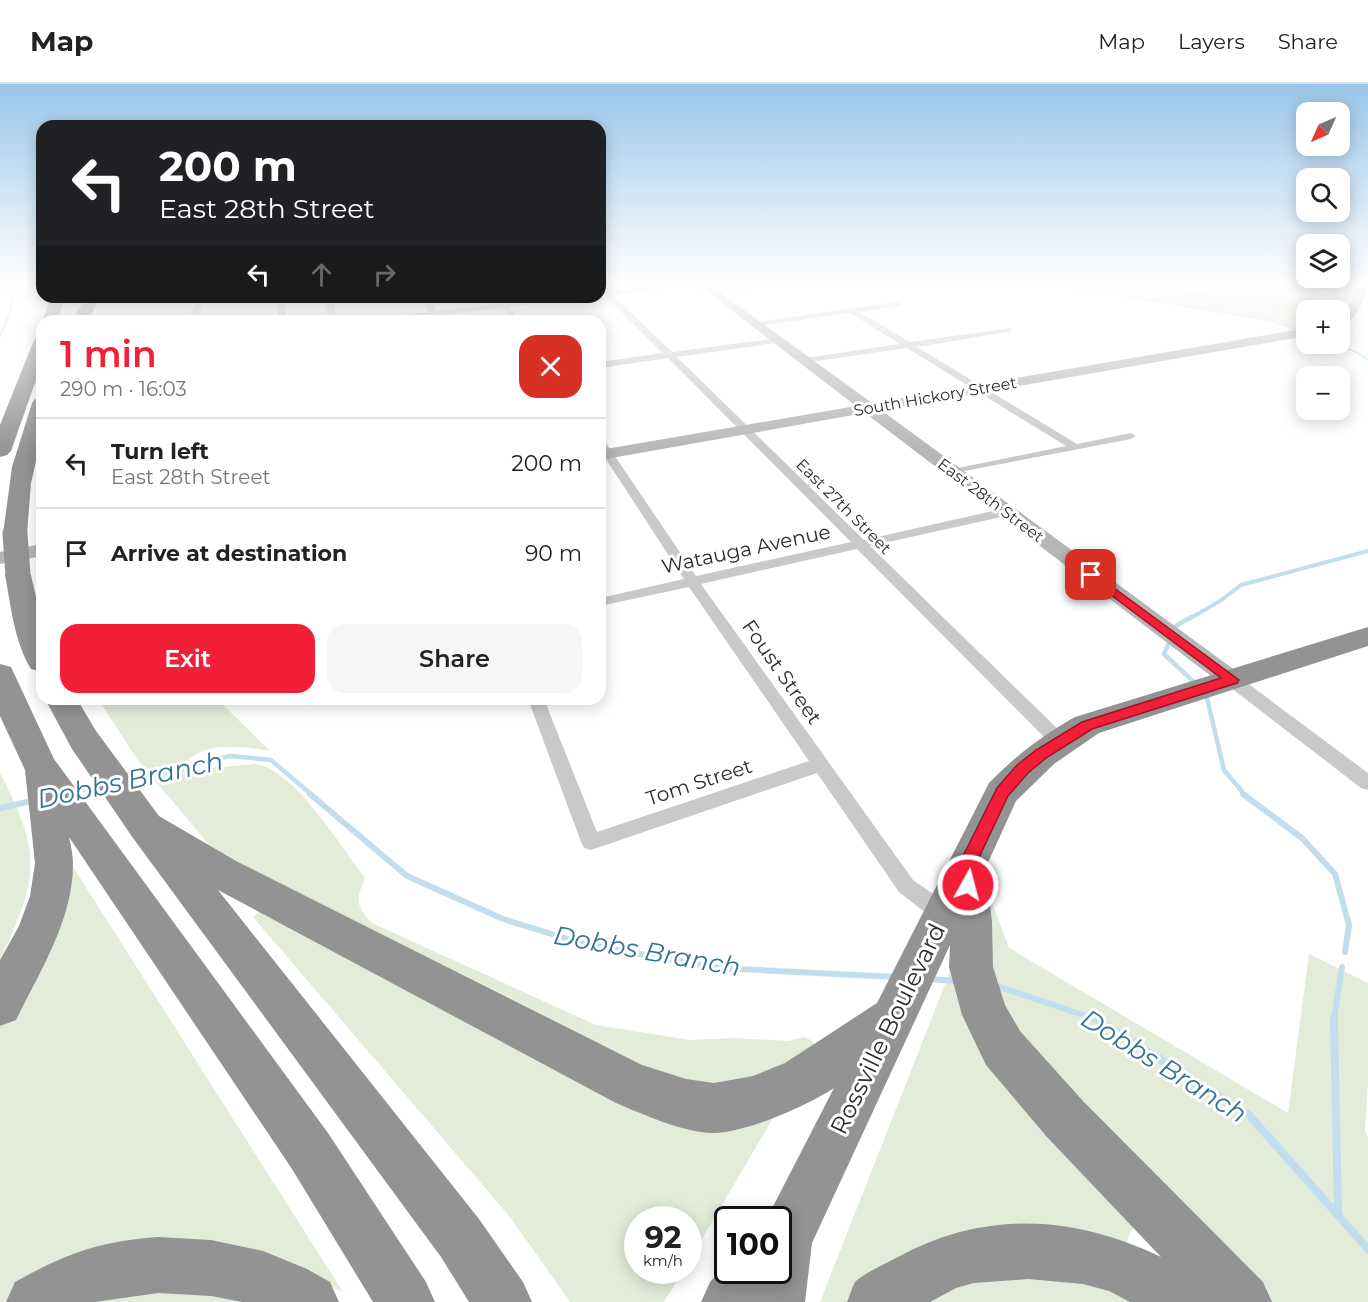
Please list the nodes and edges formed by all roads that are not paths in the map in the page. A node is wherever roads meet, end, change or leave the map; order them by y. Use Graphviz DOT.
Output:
graph roads {
  1 [pos="653,340"];
  2 [pos="772,340"];
  3 [pos="778,340"];
  4 [pos="900,340"];
  5 [pos="942,340"];
  6 [pos="1260,340"];
  7 [pos="908,345"];
  8 [pos="36,356"];
  9 [pos="668,356"];
  10 [pos="806,361"];
  11 [pos="606,364"];
  12 [pos="980,388"];
  13 [pos="868,408"];
  14 [pos="36,422"];
  15 [pos="745,430"];
  16 [pos="1131,436"];
  17 [pos="1075,447"];
  18 [pos="606,450"];
  19 [pos="0,451"];
  20 [pos="606,454"];
  21 [pos="953,472"];
  22 [pos="1006,512"];
  23 [pos="859,544"];
  24 [pos="36,553"];
  25 [pos="9,566"];
  26 [pos="692,581"];
  27 [pos="606,601"];
  28 [pos="1368,636"];
  29 [pos="36,647"];
  30 [pos="0,674"];
  31 [pos="1232,680"];
  32 [pos="64,705"];
  33 [pos="538,705"];
  34 [pos="1059,741"];
  35 [pos="822,764"];
  36 [pos="40,766"];
  37 [pos="1368,783"];
  38 [pos="146,827"];
  39 [pos="966,866"];
  40 [pos="945,914"];
  41 [pos="908,991"];
  42 [pos="0,1004"];
  43 [pos="792,1218"];
  44 [pos="746,1284"];
  45 [pos="775,1284"];
  46 [pos="35,1302"];
  47 [pos="310,1302"];
  48 [pos="406,1302"];
  49 [pos="503,1302"];
  50 [pos="729,1302"];
  51 [pos="776,1302"];
  52 [pos="876,1302"];
  53 [pos="1186,1302"];
  54 [pos="1243,1302"];
  1 -- 9 [label="street, East 27th Street"];
  2 -- 9 [label="street"];
  3 -- 10 [label="street, East 28th Street"];
  4 -- 7 [label="street"];
  5 -- 7 [label="street"];
  6 -- 12 [label="street, South Hickory Street"];
  7 -- 10 [label="street"];
  7 -- 12 [label="street"];
  8 -- 19 [label="highway"];
  9 -- 11 [label="street"];
  9 -- 15 [label="street, East 27th Street"];
  10 -- 13 [label="street, East 28th Street"];
  12 -- 13 [label="street, South Hickory Street"];
  12 -- 17 [label="street"];
  13 -- 15 [label="street, South Hickory Street"];
  13 -- 21 [label="street, East 28th Street"];
  14 -- 25 [label="highway, bridge"];
  15 -- 18 [label="street, South Hickory Street"];
  15 -- 23 [label="street, East 27th Street"];
  16 -- 17 [label="street"];
  17 -- 21 [label="street"];
  20 -- 26 [label="street, Foust Street"];
  21 -- 22 [label="street, East 28th Street"];
  22 -- 23 [label="street, Watauga Avenue"];
  22 -- 31 [label="street, East 28th Street"];
  23 -- 26 [label="street, Watauga Avenue"];
  23 -- 34 [label="street, East 27th Street"];
  24 -- 25 [label="street"];
  25 -- 29 [label="highway"];
  26 -- 27 [label="street, Watauga Avenue"];
  26 -- 35 [label="street, Foust Street"];
  28 -- 31 [label="highway, Rossville Boulevard"];
  30 -- 36 [label="highway"];
  31 -- 34 [label="highway, Rossville Boulevard"];
  31 -- 37 [label="street, East 28th Street"];
  32 -- 38 [label="highway"];
  33 -- 35 [label="street, Tom Street"];
  34 -- 39 [label="highway, Rossville Boulevard"];
  35 -- 40 [label="street, Foust Street"];
  36 -- 42 [label="highway"];
  36 -- 48 [label="highway"];
  38 -- 41 [label="highway"];
  38 -- 49 [label="highway"];
  39 -- 40 [label="highway, Rossville Boulevard"];
  39 -- 54 [label="highway"];
  40 -- 41 [label="highway, Rossville Boulevard"];
  41 -- 43 [label="highway, Rossville Boulevard"];
  44 -- 50 [label="highway, Rossville Boulevard"];
  45 -- 51 [label="highway, Rossville Boulevard"];
  46 -- 47 [label="highway"];
  52 -- 53 [label="highway"];
}
